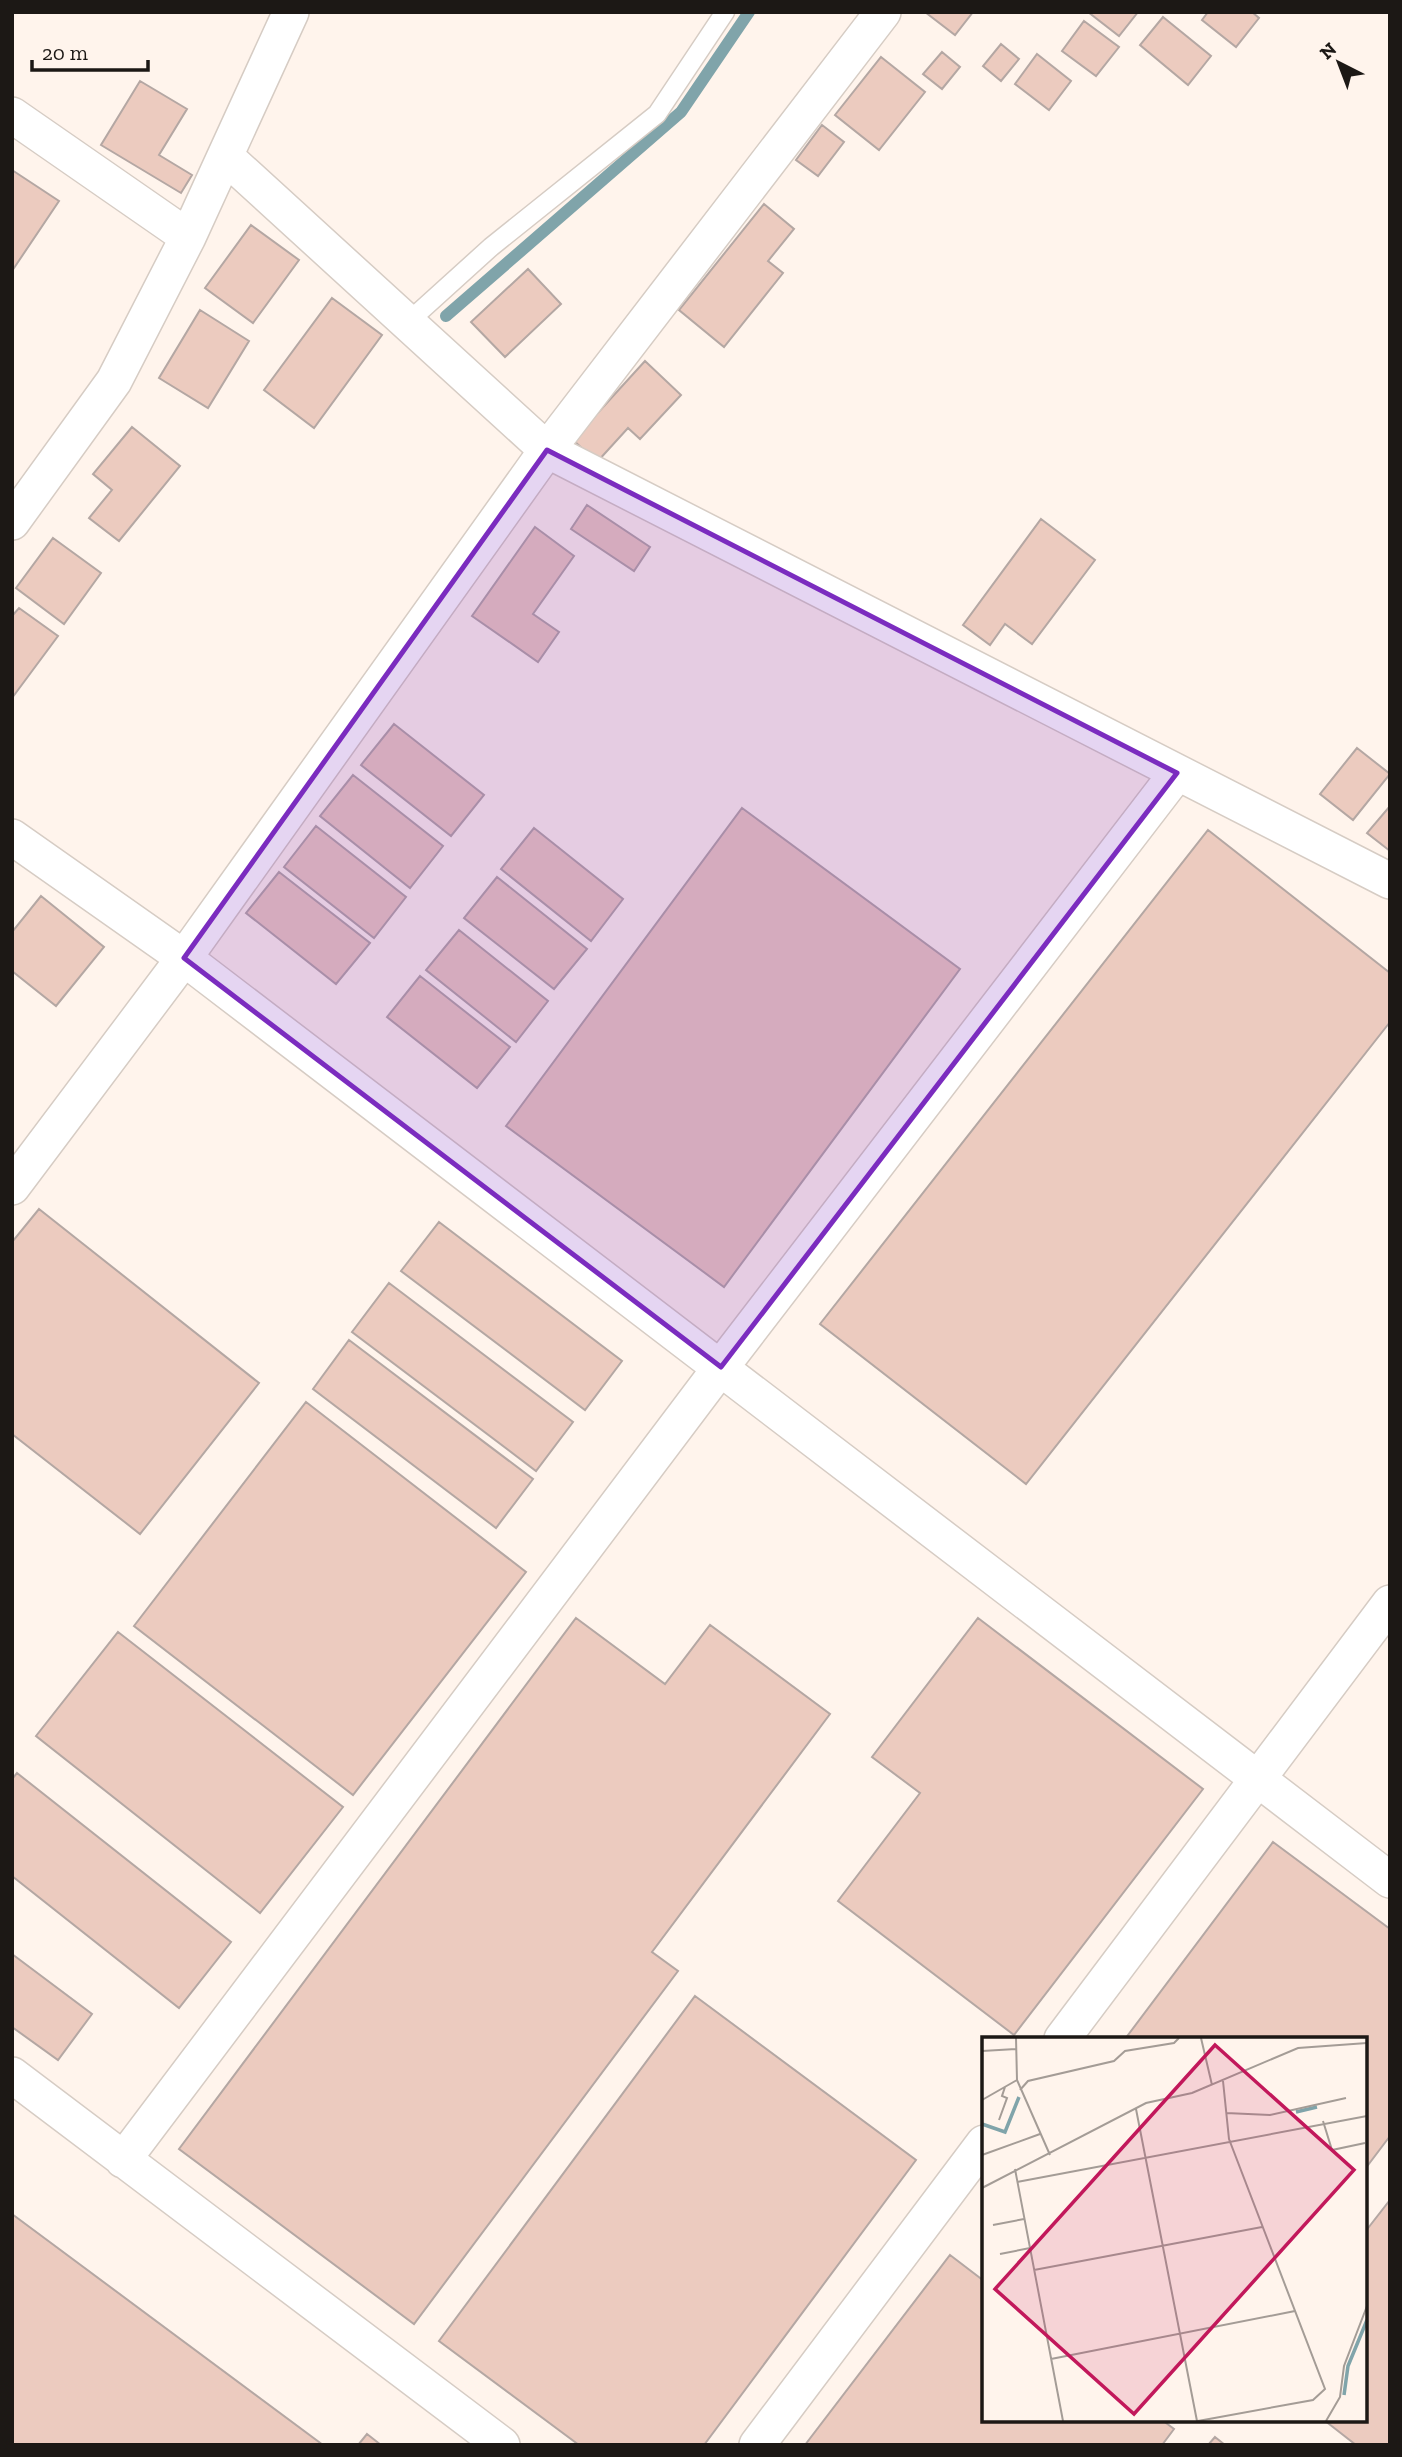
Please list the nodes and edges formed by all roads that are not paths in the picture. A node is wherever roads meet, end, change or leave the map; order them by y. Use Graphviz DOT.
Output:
graph roads {
  1 [pos="291,12"];
  2 [pos="725,12"];
  3 [pos="883,12"];
  4 [pos="12,116"];
  5 [pos="226,157"];
  6 [pos="188,237"];
  7 [pos="407,323"];
  8 [pos="547,450"];
  9 [pos="12,522"];
  10 [pos="1177,773"];
  11 [pos="12,837"];
  12 [pos="1390,881"];
  13 [pos="184,958"];
  14 [pos="12,1187"];
  15 [pos="721,1367"];
  16 [pos="1390,1603"];
  17 [pos="1257,1780"];
  18 [pos="1390,1880"];
  19 [pos="1064,2037"];
  20 [pos="12,2075"];
  21 [pos="982,2146"];
  22 [pos="123,2160"];
  23 [pos="502,2445"];
  24 [pos="757,2445"];
  1 -- 5 [label="street"];
  2 -- 7 [label="lane"];
  3 -- 8 [label="street"];
  4 -- 6 [label="street"];
  5 -- 6 [label="street"];
  5 -- 7 [label="street"];
  6 -- 9 [label="street"];
  7 -- 8 [label="street"];
  8 -- 10 [label="street"];
  8 -- 13 [label="street"];
  10 -- 12 [label="street"];
  10 -- 15 [label="street"];
  11 -- 13 [label="street"];
  13 -- 14 [label="street"];
  13 -- 15 [label="street"];
  15 -- 17 [label="street"];
  15 -- 22 [label="street"];
  16 -- 17 [label="street"];
  17 -- 18 [label="street"];
  17 -- 19 [label="street"];
  20 -- 22 [label="street"];
  21 -- 24 [label="street"];
  22 -- 23 [label="street"];
}
